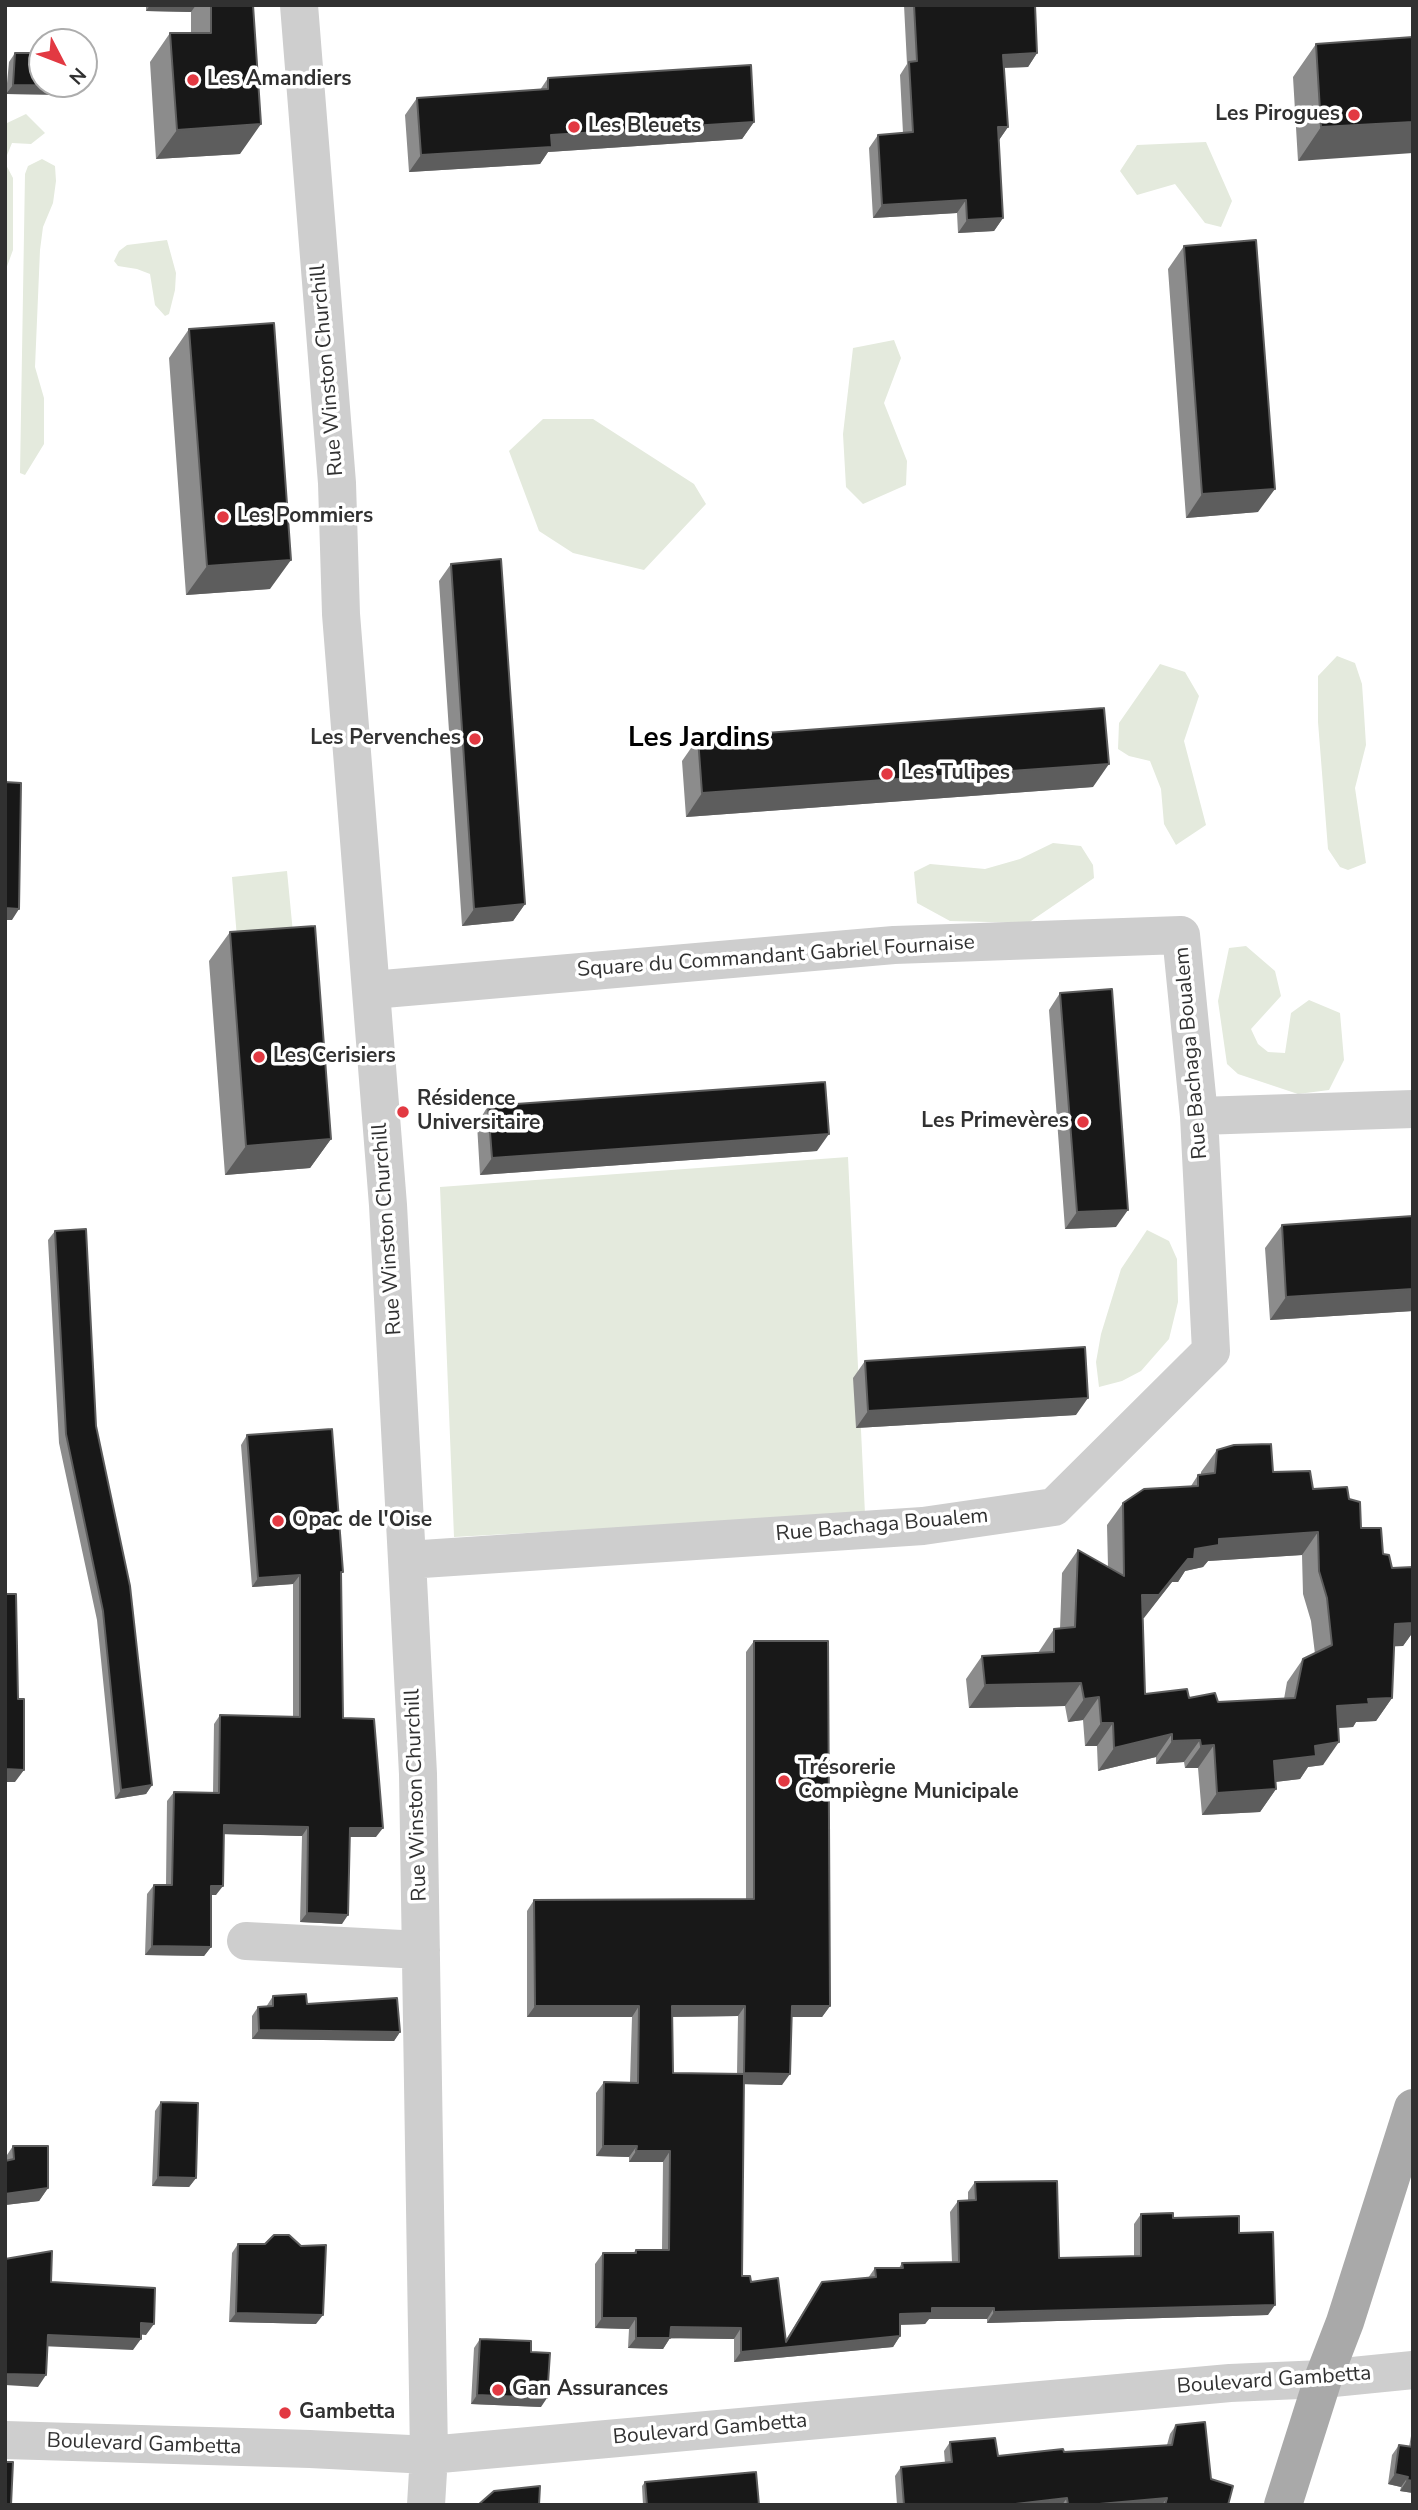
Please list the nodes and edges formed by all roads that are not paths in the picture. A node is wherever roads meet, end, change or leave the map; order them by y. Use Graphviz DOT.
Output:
graph roads {
  1 [pos="299,5"];
  2 [pos="1181,935"];
  3 [pos="372,990"];
  4 [pos="1413,1109"];
  5 [pos="1199,1116"];
  6 [pos="407,1560"];
  7 [pos="246,1941"];
  8 [pos="421,1950"];
  9 [pos="1413,2108"];
  10 [pos="1413,2370"];
  11 [pos="1324,2379"];
  12 [pos="5,2440"];
  13 [pos="429,2455"];
  14 [pos="426,2505"];
  15 [pos="1283,2505"];
  1 -- 3 [label="street, Rue Winston Churchill"];
  2 -- 3 [label="street, Square du Commandant Gabriel Fournaise"];
  2 -- 5 [label="street, Rue Bachaga Boualem"];
  3 -- 6 [label="street, Rue Winston Churchill"];
  4 -- 5 [label="street"];
  5 -- 6 [label="street, Rue Bachaga Boualem"];
  6 -- 8 [label="street, Rue Winston Churchill"];
  7 -- 8 [label="street"];
  8 -- 13 [label="street, Rue Winston Churchill"];
  9 -- 11 [label="main road"];
  10 -- 11 [label="street, Boulevard Gambetta"];
  11 -- 13 [label="street, Boulevard Gambetta"];
  11 -- 15 [label="main road"];
  12 -- 13 [label="street, Boulevard Gambetta"];
  13 -- 14 [label="street, Rue Winston Churchill"];
}
